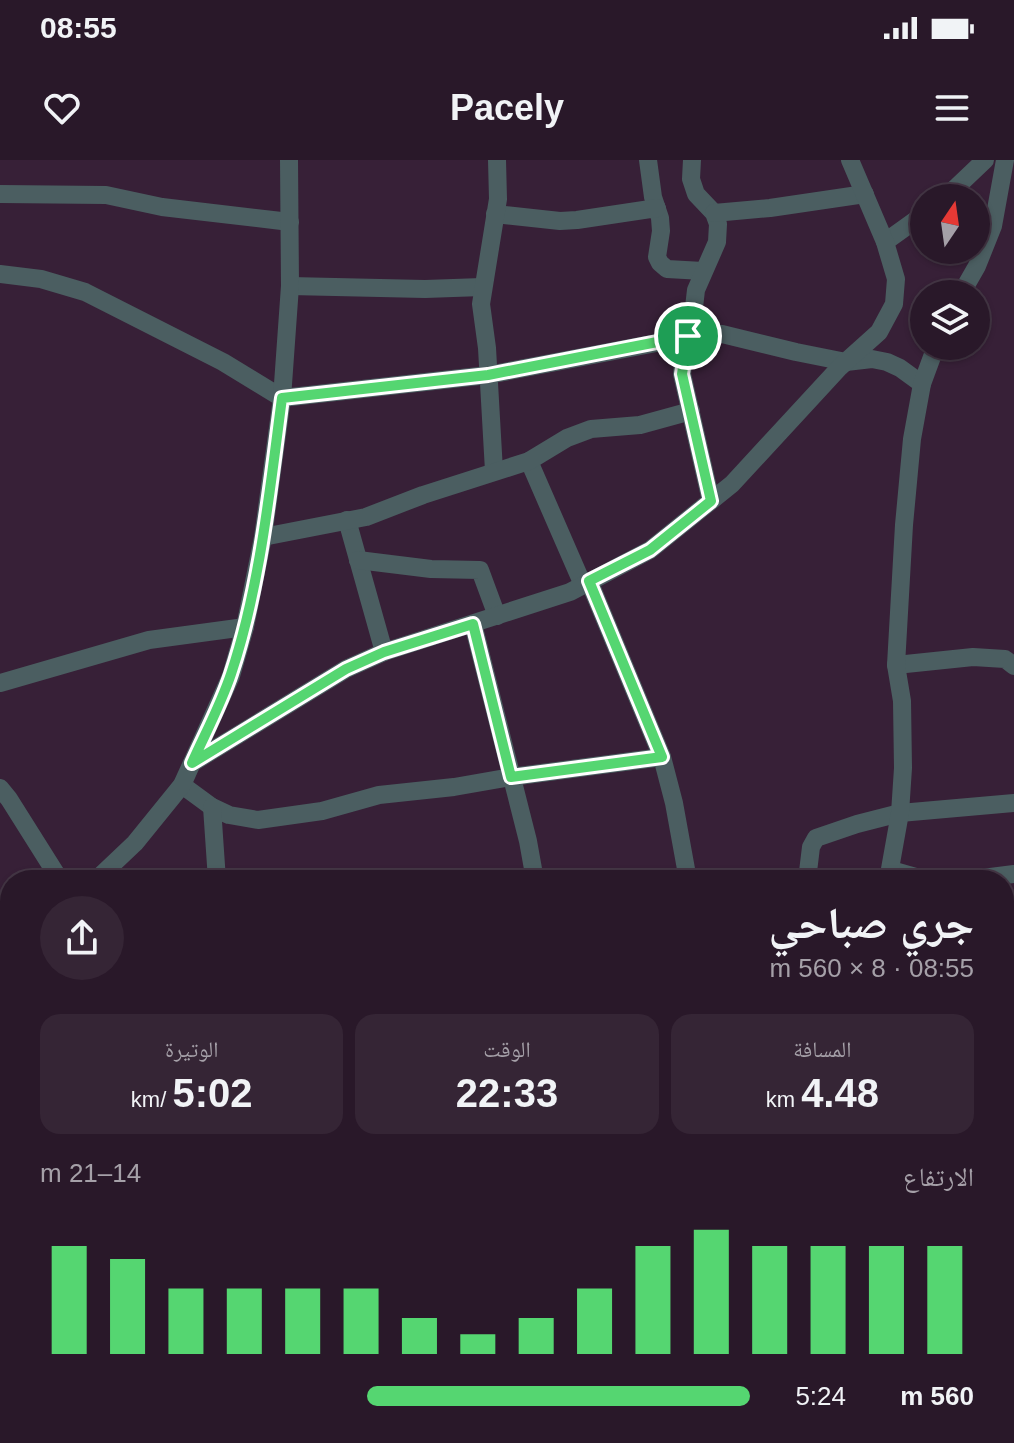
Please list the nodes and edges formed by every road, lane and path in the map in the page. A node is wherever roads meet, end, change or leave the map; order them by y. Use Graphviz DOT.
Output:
graph roads {
  1 [pos="289,160"];
  2 [pos="497,160"];
  3 [pos="648,160"];
  4 [pos="692,160"];
  5 [pos="850,160"];
  6 [pos="985,160"];
  7 [pos="1005,160"];
  8 [pos="960,184"];
  9 [pos="0,194"];
  10 [pos="865,194"];
  11 [pos="657,208"];
  12 [pos="714,213"];
  13 [pos="495,214"];
  14 [pos="290,222"];
  15 [pos="910,224"];
  16 [pos="885,242"];
  17 [pos="703,271"];
  18 [pos="0,274"];
  19 [pos="969,280"];
  20 [pos="290,286"];
  21 [pos="482,287"];
  22 [pos="688,336"];
  23 [pos="931,360"];
  24 [pos="846,362"];
  25 [pos="488,375"];
  26 [pos="922,384"];
  27 [pos="282,398"];
  28 [pos="691,411"];
  29 [pos="529,461"];
  30 [pos="494,471"];
  31 [pos="711,501"];
  32 [pos="347,520"];
  33 [pos="263,537"];
  34 [pos="358,560"];
  35 [pos="586,583"];
  36 [pos="497,616"];
  37 [pos="473,624"];
  38 [pos="245,627"];
  39 [pos="384,652"];
  40 [pos="896,665"];
  41 [pos="1014,666"];
  42 [pos="0,683"];
  43 [pos="662,757"];
  44 [pos="192,763"];
  45 [pos="511,777"];
  46 [pos="182,785"];
  47 [pos="0,788"];
  48 [pos="1014,803"];
  49 [pos="212,807"];
  50 [pos="900,813"];
  51 [pos="54,870"];
  52 [pos="107,870"];
  53 [pos="216,870"];
  54 [pos="533,870"];
  55 [pos="686,870"];
  56 [pos="808,870"];
  57 [pos="891,870"];
  1 -- 14 [label="street"];
  2 -- 13 [label="street"];
  3 -- 11 [label="street"];
  4 -- 12 [label="street"];
  5 -- 10 [label="street"];
  6 -- 8 [label="street"];
  7 -- 19 [label="street"];
  9 -- 14 [label="street"];
  10 -- 12 [label="street"];
  10 -- 16 [label="street"];
  11 -- 13 [label="street"];
  11 -- 17 [label="street"];
  12 -- 17 [label="street"];
  13 -- 21 [label="street"];
  14 -- 20 [label="street"];
  15 -- 16 [label="street"];
  16 -- 24 [label="street"];
  17 -- 22 [label="street"];
  18 -- 27 [label="street"];
  20 -- 21 [label="street"];
  20 -- 27 [label="street"];
  21 -- 25 [label="street"];
  22 -- 24 [label="street"];
  22 -- 25 [label="street"];
  22 -- 28 [label="street"];
  23 -- 26 [label="street"];
  24 -- 26 [label="street"];
  24 -- 31 [label="street"];
  25 -- 27 [label="street"];
  25 -- 30 [label="street"];
  26 -- 40 [label="street"];
  27 -- 33 [label="street"];
  28 -- 29 [label="street"];
  28 -- 31 [label="street"];
  29 -- 30 [label="street"];
  29 -- 35 [label="street"];
  30 -- 32 [label="street"];
  31 -- 35 [label="street"];
  32 -- 33 [label="street"];
  32 -- 34 [label="street"];
  33 -- 38 [label="street"];
  34 -- 36 [label="street"];
  34 -- 39 [label="street"];
  35 -- 36 [label="street"];
  35 -- 43 [label="street"];
  36 -- 37 [label="street"];
  37 -- 39 [label="street"];
  37 -- 45 [label="street"];
  38 -- 42 [label="street"];
  38 -- 44 [label="street"];
  39 -- 44 [label="street"];
  40 -- 41 [label="street"];
  40 -- 50 [label="street"];
  43 -- 45 [label="street"];
  43 -- 55 [label="street"];
  44 -- 46 [label="street"];
  45 -- 49 [label="street"];
  45 -- 54 [label="street"];
  46 -- 49 [label="street"];
  46 -- 52 [label="street"];
  47 -- 51 [label="street"];
  48 -- 50 [label="street"];
  49 -- 53 [label="street"];
  50 -- 56 [label="street"];
  50 -- 57 [label="street"];
}
